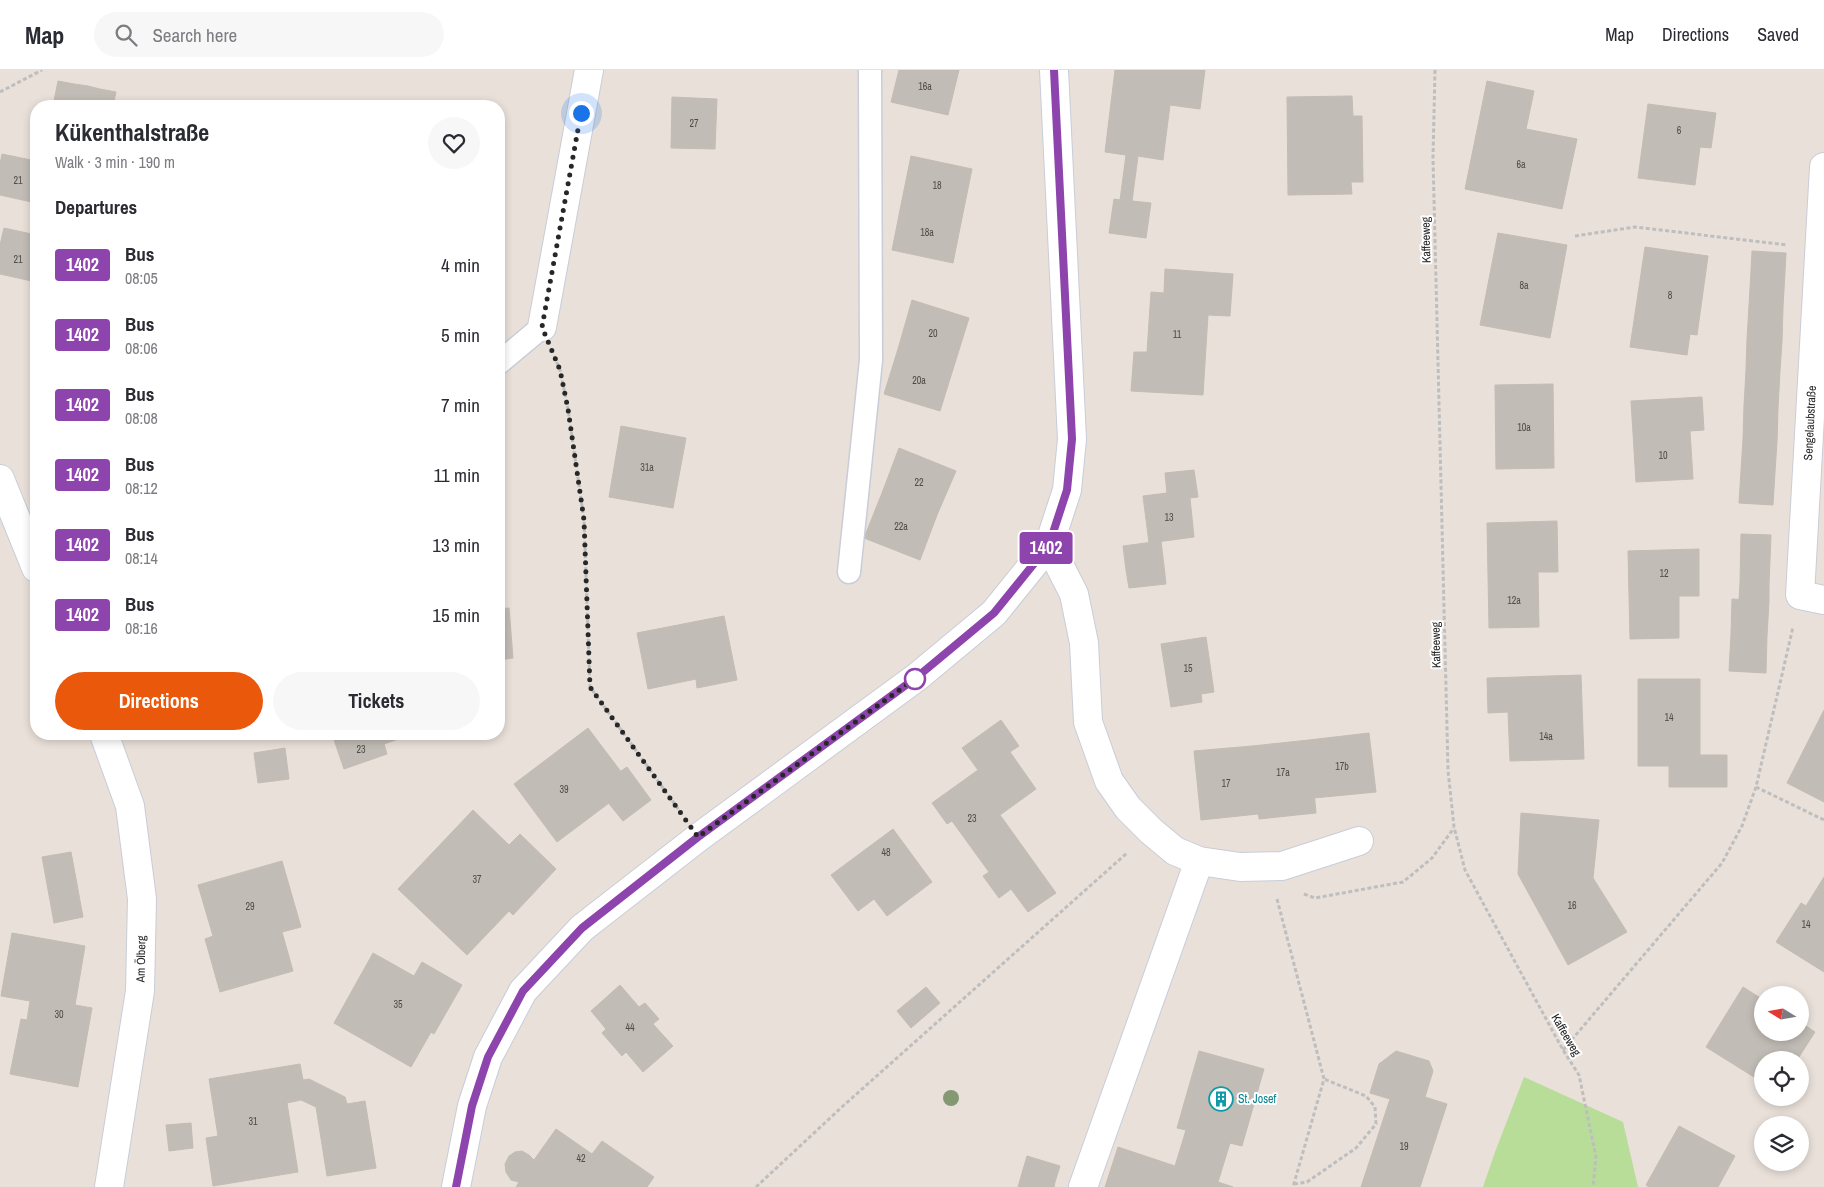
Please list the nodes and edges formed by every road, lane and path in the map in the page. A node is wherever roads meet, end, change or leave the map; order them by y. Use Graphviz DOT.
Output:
graph roads {
  1 [pos="42,70"];
  2 [pos="589,70"];
  3 [pos="870,70"];
  4 [pos="1054,70"];
  5 [pos="1435,70"];
  6 [pos="0,92"];
  7 [pos="1824,167"];
  8 [pos="1575,236"];
  9 [pos="1819,248"];
  10 [pos="542,327"];
  11 [pos="505,358"];
  12 [pos="0,479"];
  13 [pos="1049,545"];
  14 [pos="30,552"];
  15 [pos="849,572"];
  16 [pos="1812,598"];
  17 [pos="106,740"];
  18 [pos="1756,787"];
  19 [pos="1824,820"];
  20 [pos="1454,827"];
  21 [pos="1151,831"];
  22 [pos="698,837"];
  23 [pos="1359,840"];
  24 [pos="1199,861"];
  25 [pos="1403,882"];
  26 [pos="1278,892"];
  27 [pos="1563,1050"];
  28 [pos="1324,1079"];
  29 [pos="1293,1186"];
  30 [pos="109,1187"];
  31 [pos="456,1187"];
  32 [pos="756,1187"];
  33 [pos="1084,1187"];
  34 [pos="1593,1187"];
  1 -- 6 [label="path"];
  2 -- 10 [label="street"];
  3 -- 15 [label="lane"];
  4 -- 13 [label="street"];
  5 -- 20 [label="path, Kaffeeweg"];
  7 -- 9 [label="street, Sengelaubstraße"];
  8 -- 9 [label="path"];
  9 -- 16 [label="street, Sengelaubstraße"];
  10 -- 11 [label="lane"];
  10 -- 22 [label="path"];
  12 -- 14 [label="street"];
  13 -- 21 [label="street"];
  13 -- 22 [label="street"];
  16 -- 18 [label="path"];
  17 -- 30 [label="street, Am Ölberg"];
  18 -- 19 [label="path"];
  18 -- 27 [label="path"];
  20 -- 25 [label="path"];
  20 -- 27 [label="path, Kaffeeweg"];
  21 -- 24 [label="street"];
  21 -- 32 [label="path"];
  22 -- 31 [label="street"];
  23 -- 24 [label="street"];
  24 -- 33 [label="street"];
  26 -- 28 [label="path"];
  27 -- 34 [label="path, Kaffeeweg"];
  28 -- 29 [label="path"];
  28 -- 29 [label="path"];
}
